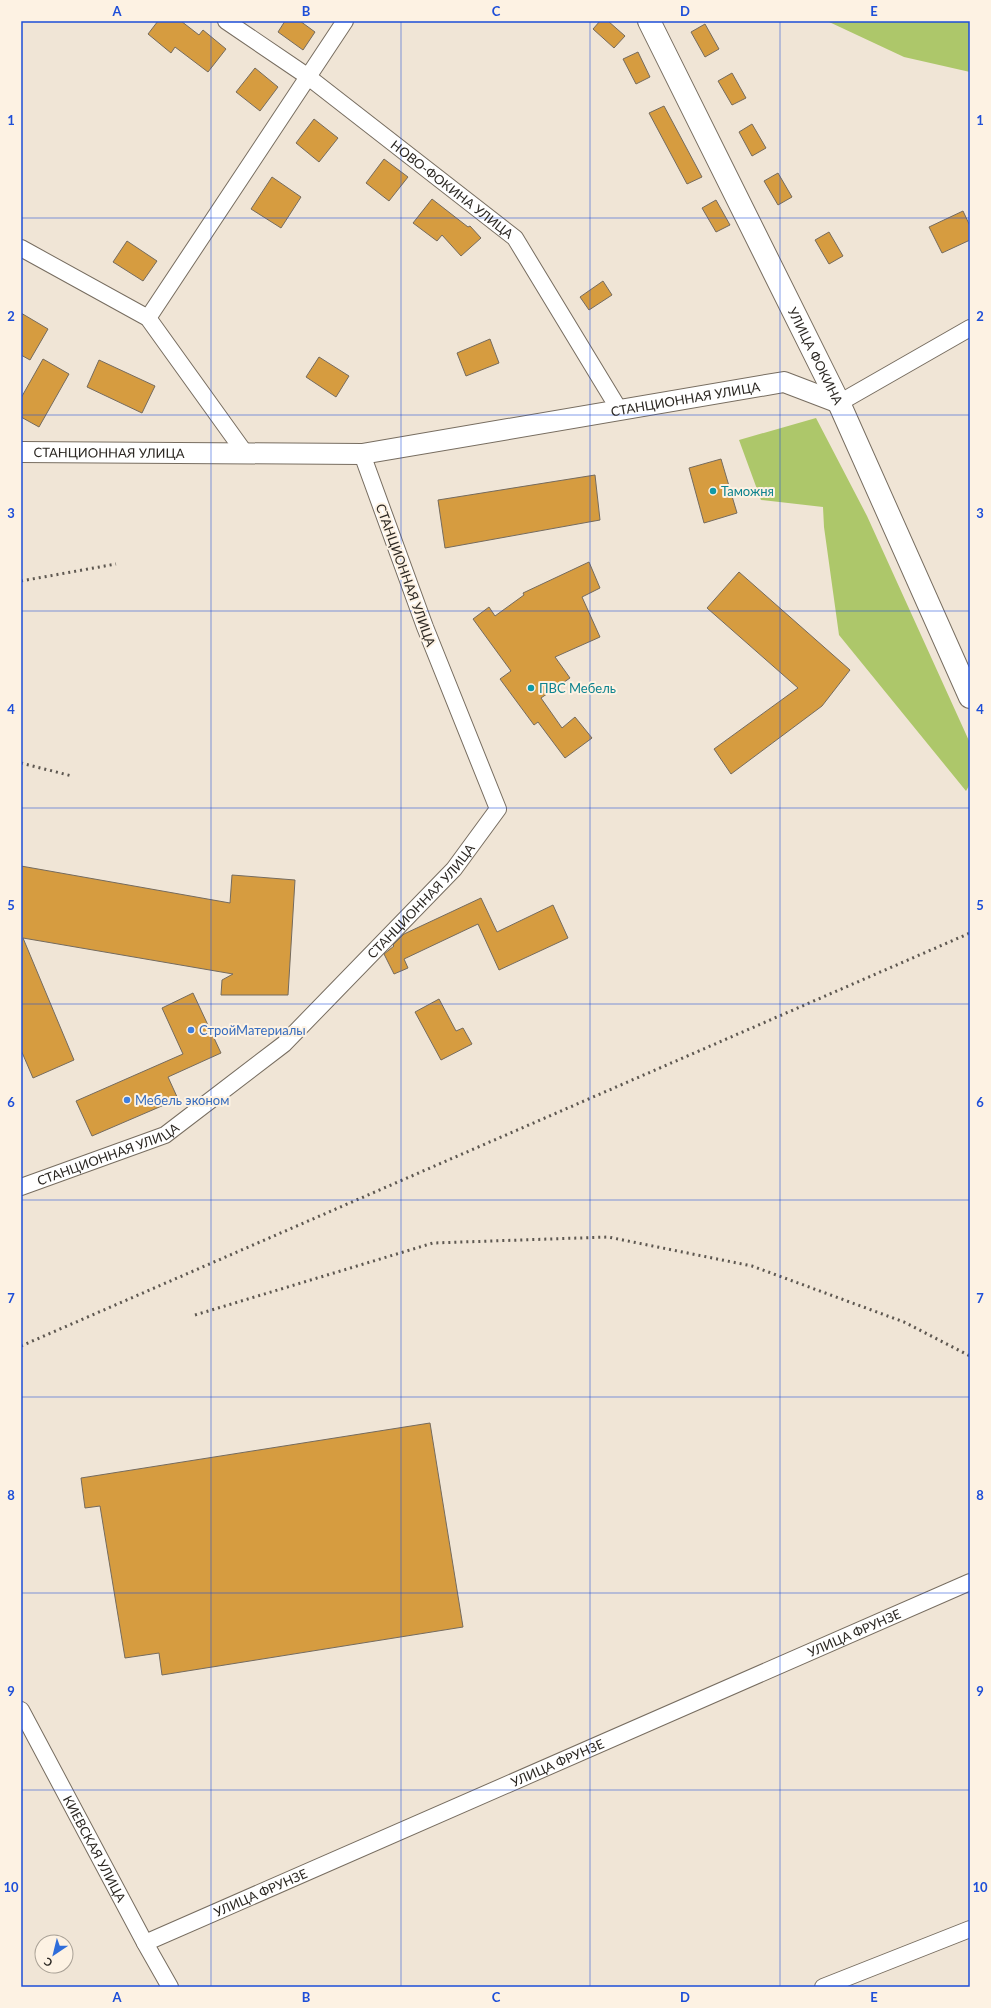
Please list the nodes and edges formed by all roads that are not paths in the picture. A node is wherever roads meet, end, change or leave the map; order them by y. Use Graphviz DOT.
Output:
graph roads {
  1 [pos="226,21"];
  2 [pos="345,21"];
  3 [pos="649,21"];
  4 [pos="307,76"];
  5 [pos="21,248"];
  6 [pos="148,318"];
  7 [pos="970,328"];
  8 [pos="839,403"];
  9 [pos="620,411"];
  10 [pos="21,452"];
  11 [pos="245,453"];
  12 [pos="362,454"];
  13 [pos="970,697"];
  14 [pos="21,1187"];
  15 [pos="970,1582"];
  16 [pos="21,1710"];
  17 [pos="970,1929"];
  18 [pos="145,1943"];
  19 [pos="170,1987"];
  20 [pos="823,1987"];
  1 -- 4 [label="street, НОВО-ФОКИНА УЛИЦА"];
  2 -- 4 [label="street"];
  3 -- 8 [label="main road, УЛИЦА ФОКИНА"];
  4 -- 6 [label="street"];
  4 -- 9 [label="street, НОВО-ФОКИНА УЛИЦА"];
  5 -- 6 [label="street"];
  6 -- 11 [label="street"];
  7 -- 8 [label="street"];
  8 -- 9 [label="street, СТАНЦИОННАЯ УЛИЦА"];
  8 -- 13 [label="main road, УЛИЦА ФОКИНА"];
  9 -- 12 [label="street, СТАНЦИОННАЯ УЛИЦА"];
  10 -- 11 [label="street, СТАНЦИОННАЯ УЛИЦА"];
  11 -- 12 [label="street, СТАНЦИОННАЯ УЛИЦА"];
  12 -- 14 [label="street, СТАНЦИОННАЯ УЛИЦА"];
  15 -- 18 [label="street, УЛИЦА ФРУНЗЕ"];
  16 -- 18 [label="street, КИЕВСКАЯ УЛИЦА"];
  17 -- 20 [label="street"];
  18 -- 19 [label="street, КИЕВСКАЯ УЛИЦА"];
}
